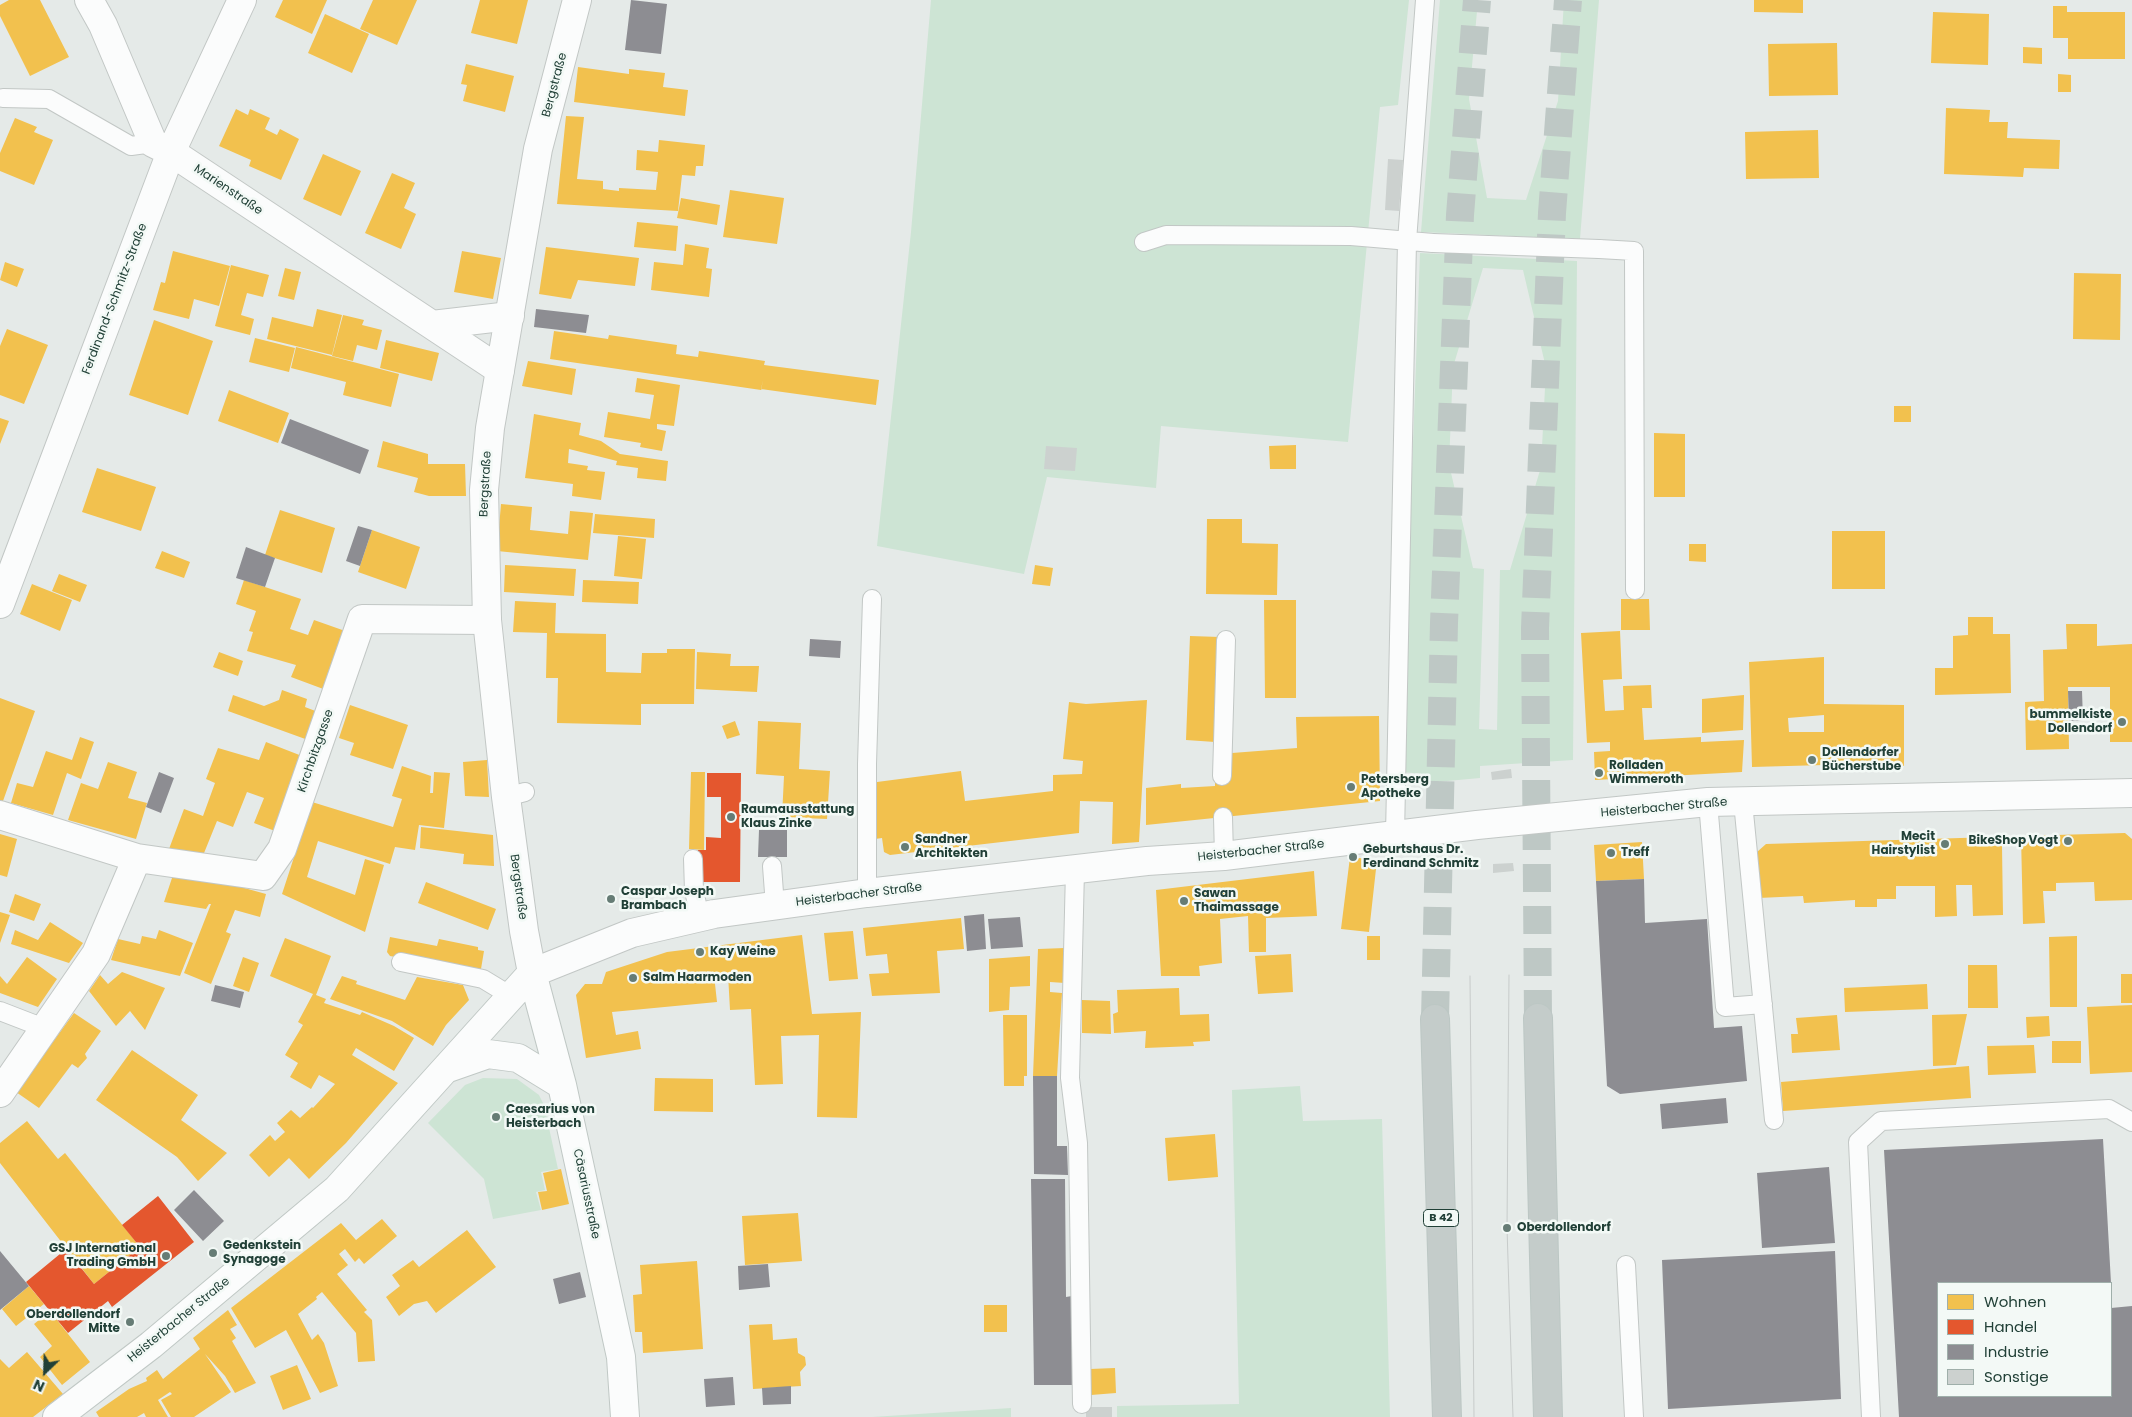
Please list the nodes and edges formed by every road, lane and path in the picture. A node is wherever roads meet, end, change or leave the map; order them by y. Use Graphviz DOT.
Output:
graph roads {
  1 [pos="89,0"];
  2 [pos="242,0"];
  3 [pos="577,0"];
  4 [pos="1425,0"];
  5 [pos="3,98"];
  6 [pos="162,147"];
  7 [pos="1407,241"];
  8 [pos="1144,242"];
  9 [pos="510,316"];
  10 [pos="432,325"];
  11 [pos="500,370"];
  12 [pos="1635,590"];
  13 [pos="872,599"];
  14 [pos="0,604"];
  15 [pos="487,620"];
  16 [pos="1226,640"];
  17 [pos="1222,776"];
  18 [pos="2132,793"];
  19 [pos="1708,802"];
  20 [pos="1743,802"];
  21 [pos="0,815"];
  22 [pos="1223,817"];
  23 [pos="1395,835"];
  24 [pos="1224,856"];
  25 [pos="137,858"];
  26 [pos="693,859"];
  27 [pos="772,866"];
  28 [pos="1075,870"];
  29 [pos="867,893"];
  30 [pos="775,906"];
  31 [pos="700,917"];
  32 [pos="401,962"];
  33 [pos="532,973"];
  34 [pos="511,996"];
  35 [pos="1763,1004"];
  36 [pos="0,1011"];
  37 [pos="1538,1018"];
  38 [pos="1435,1019"];
  39 [pos="44,1028"];
  40 [pos="444,1070"];
  41 [pos="562,1085"];
  42 [pos="0,1092"];
  43 [pos="1774,1120"];
  44 [pos="2132,1122"];
  45 [pos="1626,1265"];
  46 [pos="1082,1404"];
  47 [pos="57,1417"];
  48 [pos="625,1417"];
  49 [pos="1447,1417"];
  50 [pos="1548,1417"];
  51 [pos="1634,1417"];
  52 [pos="1871,1417"];
  1 -- 6 [label="street"];
  2 -- 6 [label="street, Ferdinand-Schmitz-Straße"];
  3 -- 9 [label="street, Bergstraße"];
  4 -- 7 [label="lane"];
  5 -- 6 [label="lane"];
  6 -- 10 [label="street, Marienstraße"];
  6 -- 14 [label="street, Ferdinand-Schmitz-Straße"];
  7 -- 8 [label="lane"];
  7 -- 12 [label="lane, bridge"];
  7 -- 23 [label="lane"];
  9 -- 10 [label="street"];
  9 -- 11 [label="street, Bergstraße"];
  10 -- 11 [label="street, Marienstraße"];
  11 -- 15 [label="street, Bergstraße"];
  13 -- 29 [label="lane"];
  15 -- 25 [label="street, Kirchbitzgasse"];
  15 -- 33 [label="street, Bergstraße"];
  16 -- 17 [label="lane"];
  18 -- 20 [label="street, Heisterbacher Straße"];
  19 -- 20 [label="street, Heisterbacher Straße"];
  19 -- 23 [label="street, Heisterbacher Straße"];
  19 -- 35 [label="lane"];
  20 -- 35 [label="lane"];
  21 -- 25 [label="street, Kirchbitzgasse"];
  22 -- 24 [label="lane"];
  23 -- 24 [label="street, Heisterbacher Straße"];
  24 -- 28 [label="street, Heisterbacher Straße"];
  25 -- 39 [label="street"];
  26 -- 31 [label="lane"];
  27 -- 30 [label="lane"];
  28 -- 29 [label="street, Heisterbacher Straße"];
  28 -- 46 [label="lane"];
  29 -- 30 [label="street, Heisterbacher Straße"];
  30 -- 31 [label="street, Heisterbacher Straße"];
  31 -- 33 [label="street, Heisterbacher Straße"];
  32 -- 34 [label="lane"];
  33 -- 34 [label="street, Heisterbacher Straße"];
  33 -- 41 [label="street, Cäsariusstraße"];
  34 -- 40 [label="street, Heisterbacher Straße"];
  35 -- 43 [label="lane"];
  36 -- 39 [label="lane"];
  37 -- 50 [label="highway"];
  38 -- 49 [label="highway, B 42"];
  39 -- 42 [label="street"];
  40 -- 41 [label="street, Heisterbacher Straße"];
  40 -- 47 [label="street, Heisterbacher Straße"];
  41 -- 48 [label="street, Cäsariusstraße"];
  44 -- 52 [label="lane"];
  45 -- 51 [label="lane"];
}
